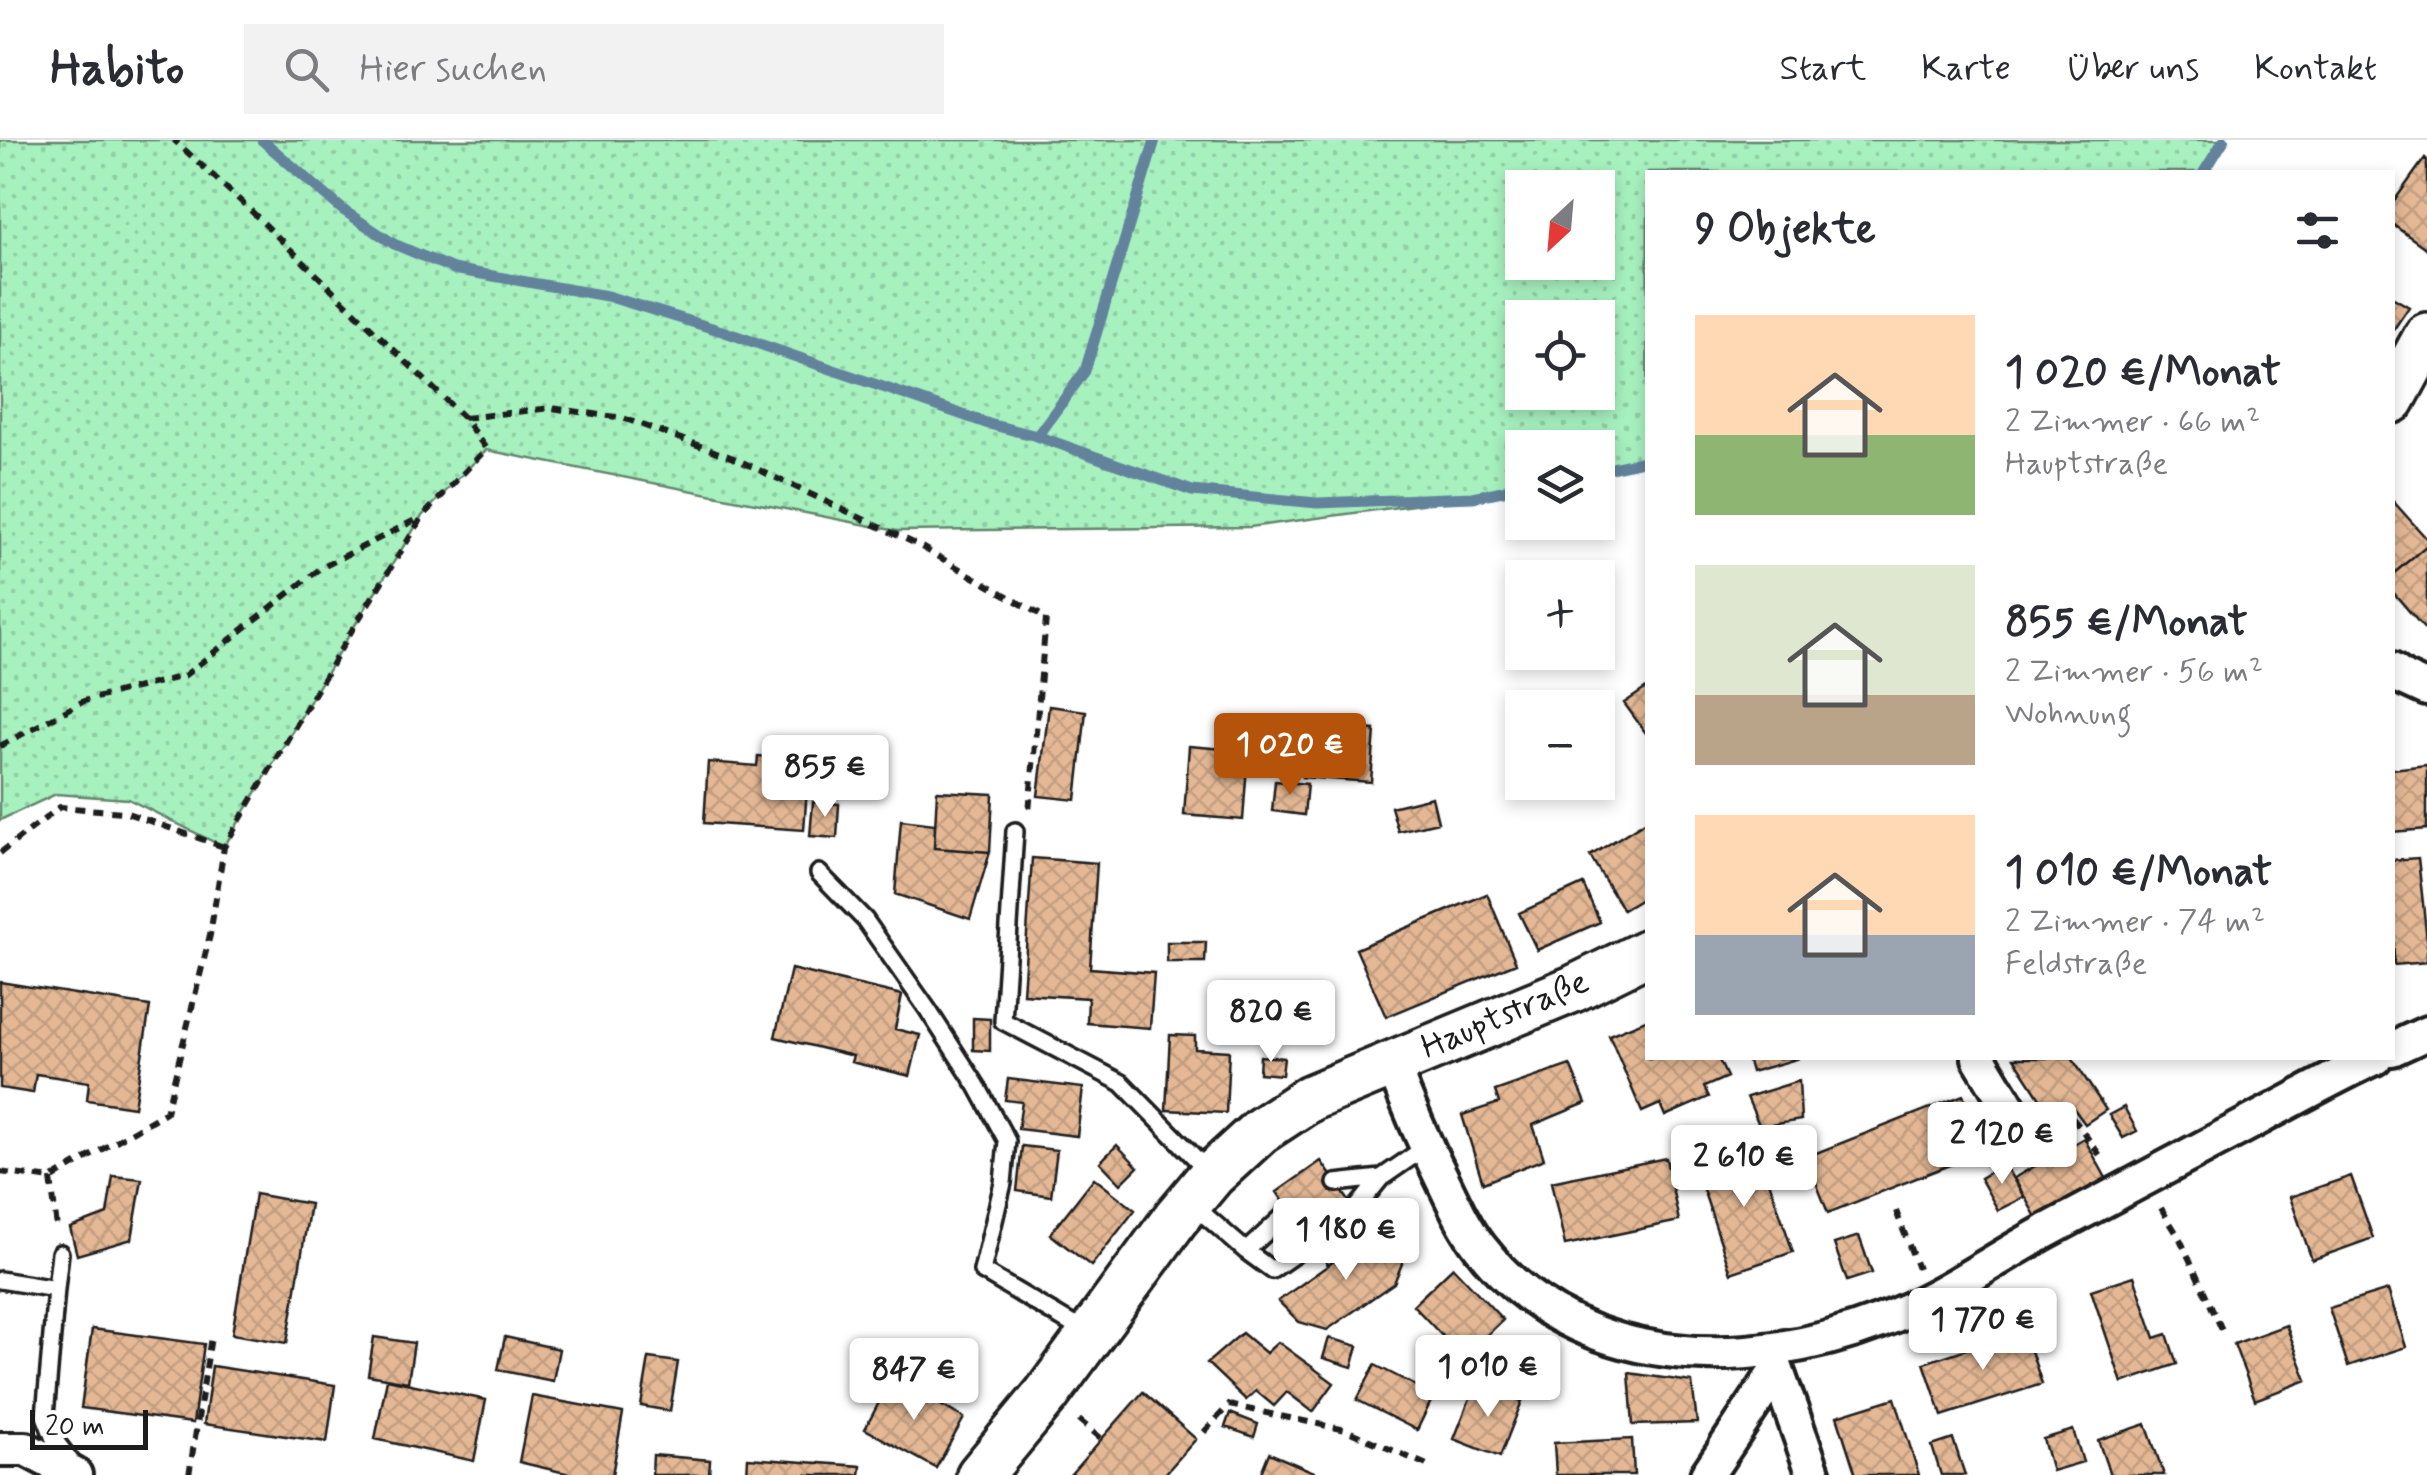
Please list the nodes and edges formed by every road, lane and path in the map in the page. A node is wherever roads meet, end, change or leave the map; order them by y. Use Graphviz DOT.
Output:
graph roads {
  1 [pos="174,140"];
  2 [pos="2427,336"];
  3 [pos="2395,395"];
  4 [pos="464,418"];
  5 [pos="422,516"];
  6 [pos="2395,672"];
  7 [pos="2427,689"];
  8 [pos="0,746"];
  9 [pos="1015,832"];
  10 [pos="224,847"];
  11 [pos="0,853"];
  12 [pos="819,873"];
  13 [pos="1645,953"];
  14 [pos="2427,1033"];
  15 [pos="2395,1048"];
  16 [pos="1980,1060"];
  17 [pos="2371,1060"];
  18 [pos="1392,1063"];
  19 [pos="2020,1126"];
  20 [pos="1426,1147"];
  21 [pos="0,1172"];
  22 [pos="1381,1178"];
  23 [pos="51,1179"];
  24 [pos="1336,1183"];
  25 [pos="2134,1184"];
  26 [pos="1201,1188"];
  27 [pos="1290,1210"];
  28 [pos="1355,1210"];
  29 [pos="1896,1211"];
  30 [pos="1312,1242"];
  31 [pos="1246,1251"];
  32 [pos="60,1253"];
  33 [pos="0,1280"];
  34 [pos="56,1289"];
  35 [pos="1930,1298"];
  36 [pos="2223,1332"];
  37 [pos="1090,1335"];
  38 [pos="211,1337"];
  39 [pos="1773,1361"];
  40 [pos="1083,1424"];
  41 [pos="1204,1432"];
  42 [pos="1102,1439"];
  43 [pos="0,1449"];
  44 [pos="1428,1466"];
  45 [pos="78,1475"];
  46 [pos="190,1475"];
  47 [pos="980,1475"];
  48 [pos="1707,1475"];
  49 [pos="1814,1475"];
  1 -- 4 [label="path"];
  2 -- 3 [label="main road"];
  4 -- 5 [label="path"];
  4 -- 9 [label="path"];
  5 -- 8 [label="path"];
  5 -- 10 [label="path"];
  6 -- 7 [label="street"];
  9 -- 26 [label="lane"];
  10 -- 11 [label="path"];
  10 -- 23 [label="path"];
  12 -- 37 [label="lane"];
  13 -- 18 [label="main road, Hauptstraße"];
  14 -- 15 [label="street"];
  16 -- 19 [label="street"];
  17 -- 25 [label="street"];
  18 -- 20 [label="street"];
  18 -- 26 [label="main road, Hauptstraße"];
  19 -- 25 [label="path"];
  20 -- 22 [label="lane"];
  20 -- 39 [label="street"];
  21 -- 23 [label="path"];
  22 -- 24 [label="lane"];
  22 -- 28 [label="lane"];
  23 -- 32 [label="path"];
  25 -- 35 [label="street"];
  25 -- 36 [label="path"];
  26 -- 31 [label="lane"];
  26 -- 37 [label="main road, Hauptstraße"];
  27 -- 31 [label="lane"];
  29 -- 35 [label="path"];
  30 -- 31 [label="lane"];
  32 -- 34 [label="lane"];
  33 -- 34 [label="lane"];
  34 -- 45 [label="lane"];
  35 -- 39 [label="street"];
  37 -- 47 [label="main road, Hauptstraße"];
  38 -- 46 [label="path"];
  39 -- 48 [label="street"];
  39 -- 49 [label="street"];
  40 -- 42 [label="path"];
  41 -- 44 [label="path"];
  43 -- 45 [label="street"];
}
